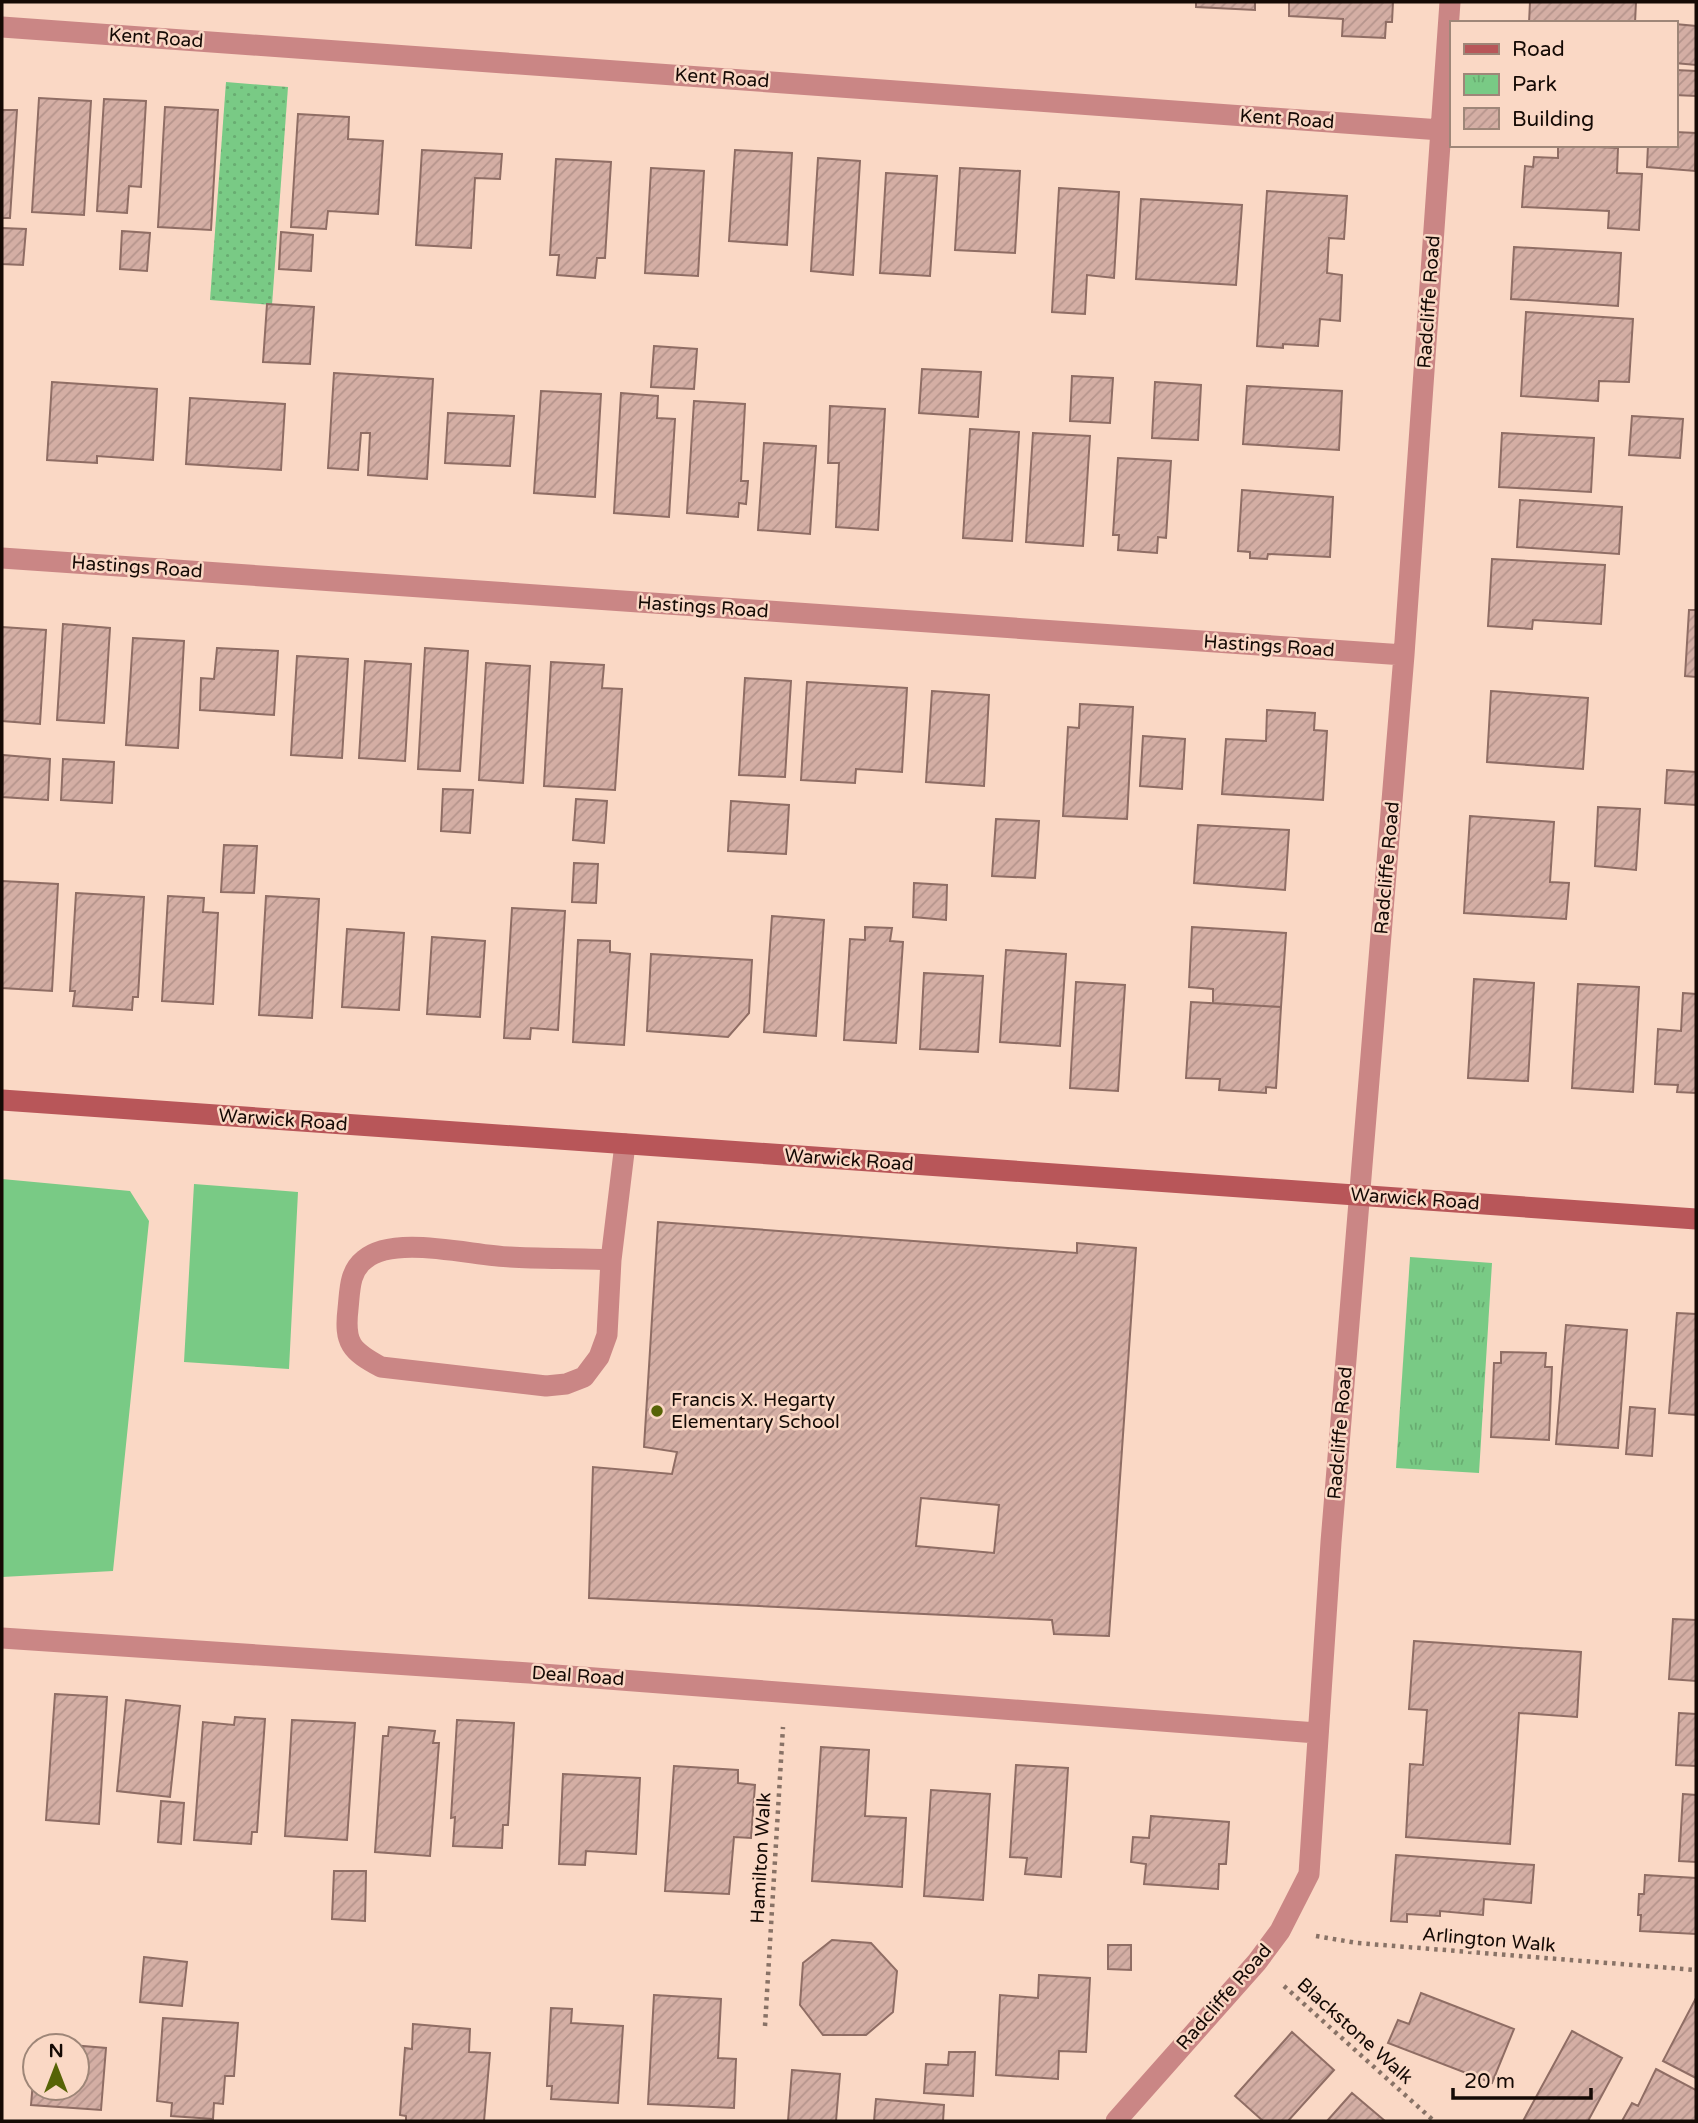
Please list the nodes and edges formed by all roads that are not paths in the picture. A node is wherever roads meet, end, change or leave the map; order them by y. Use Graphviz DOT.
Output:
graph roads {
  1 [pos="1450,2"];
  2 [pos="2,27"];
  3 [pos="1441,130"];
  4 [pos="2,558"];
  5 [pos="1404,655"];
  6 [pos="2,1100"];
  7 [pos="625,1144"];
  8 [pos="1361,1195"];
  9 [pos="1696,1219"];
  10 [pos="611,1260"];
  11 [pos="2,1638"];
  12 [pos="1317,1733"];
  13 [pos="1116,2121"];
  1 -- 3 [label="street, Radcliffe Road"];
  2 -- 3 [label="street, Kent Road"];
  3 -- 5 [label="street, Radcliffe Road"];
  4 -- 5 [label="street, Hastings Road"];
  5 -- 8 [label="street, Radcliffe Road"];
  6 -- 7 [label="street, Warwick Road"];
  7 -- 8 [label="street, Warwick Road"];
  7 -- 10 [label="street"];
  8 -- 9 [label="street, Warwick Road"];
  8 -- 12 [label="street, Radcliffe Road"];
  10 -- 10 [label="street"];
  11 -- 12 [label="street, Deal Road"];
  12 -- 13 [label="street, Radcliffe Road"];
}
